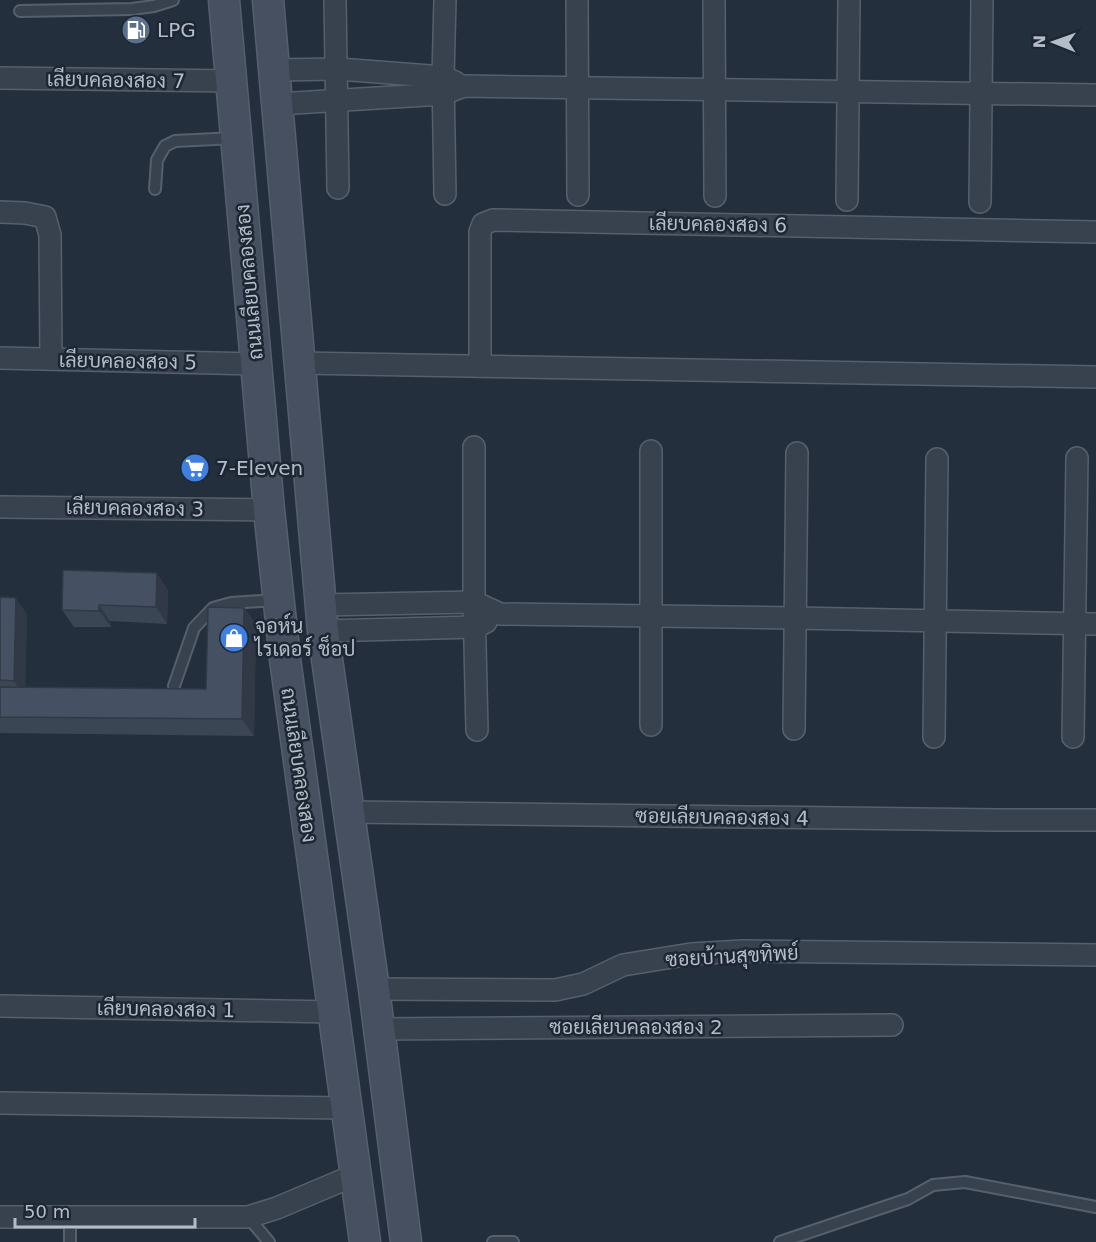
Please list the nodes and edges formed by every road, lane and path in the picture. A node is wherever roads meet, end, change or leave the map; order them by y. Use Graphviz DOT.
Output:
graph roads {
  1 [pos="173,0"];
  2 [pos="224,0"];
  3 [pos="268,0"];
  4 [pos="336,0"];
  5 [pos="445,0"];
  6 [pos="577,0"];
  7 [pos="714,0"];
  8 [pos="849,0"];
  9 [pos="982,0"];
  10 [pos="20,11"];
  11 [pos="336,69"];
  12 [pos="275,70"];
  13 [pos="0,78"];
  14 [pos="232,81"];
  15 [pos="443,85"];
  16 [pos="577,88"];
  17 [pos="715,90"];
  18 [pos="847,92"];
  19 [pos="981,95"];
  20 [pos="1096,95"];
  21 [pos="337,102"];
  22 [pos="278,105"];
  23 [pos="237,138"];
  24 [pos="338,188"];
  25 [pos="155,189"];
  26 [pos="444,194"];
  27 [pos="578,195"];
  28 [pos="716,196"];
  29 [pos="847,200"];
  30 [pos="980,202"];
  31 [pos="0,212"];
  32 [pos="1096,232"];
  33 [pos="0,358"];
  34 [pos="51,359"];
  35 [pos="300,363"];
  36 [pos="256,364"];
  37 [pos="480,366"];
  38 [pos="1096,377"];
  39 [pos="474,447"];
  40 [pos="651,451"];
  41 [pos="797,453"];
  42 [pos="1077,458"];
  43 [pos="937,459"];
  44 [pos="0,507"];
  45 [pos="269,510"];
  46 [pos="279,600"];
  47 [pos="474,602"];
  48 [pos="500,614"];
  49 [pos="650,616"];
  50 [pos="795,618"];
  51 [pos="935,621"];
  52 [pos="1075,624"];
  53 [pos="1096,624"];
  54 [pos="475,627"];
  55 [pos="324,630"];
  56 [pos="285,659"];
  57 [pos="174,686"];
  58 [pos="651,724"];
  59 [pos="794,729"];
  60 [pos="477,730"];
  61 [pos="934,737"];
  62 [pos="1072,737"];
  63 [pos="349,812"];
  64 [pos="1096,820"];
  65 [pos="1096,955"];
  66 [pos="374,989"];
  67 [pos="0,1006"];
  68 [pos="332,1012"];
  69 [pos="892,1025"];
  70 [pos="379,1029"];
  71 [pos="0,1102"];
  72 [pos="346,1108"];
  73 [pos="355,1175"];
  74 [pos="1096,1207"];
  75 [pos="0,1217"];
  76 [pos="70,1217"];
  77 [pos="248,1217"];
  78 [pos="70,1242"];
  79 [pos="269,1242"];
  80 [pos="365,1242"];
  81 [pos="406,1242"];
  82 [pos="494,1242"];
  83 [pos="513,1242"];
  84 [pos="780,1242"];
  1 -- 10 [label="lane"];
  2 -- 14 [label="main road, ถนนเลียบคลองสอง"];
  3 -- 12 [label="main road"];
  4 -- 11 [label="street"];
  5 -- 15 [label="street"];
  6 -- 16 [label="street"];
  7 -- 17 [label="street"];
  8 -- 18 [label="street"];
  9 -- 19 [label="street"];
  11 -- 12 [label="street"];
  11 -- 15 [label="street"];
  11 -- 21 [label="street"];
  12 -- 22 [label="main road"];
  13 -- 14 [label="street, เลียบคลองสอง 7"];
  14 -- 23 [label="main road, ถนนเลียบคลองสอง"];
  15 -- 16 [label="street"];
  15 -- 21 [label="street"];
  15 -- 26 [label="street"];
  16 -- 17 [label="street"];
  16 -- 27 [label="street"];
  17 -- 18 [label="street"];
  17 -- 28 [label="street"];
  18 -- 19 [label="street"];
  18 -- 29 [label="street"];
  19 -- 20 [label="street"];
  19 -- 30 [label="street"];
  21 -- 22 [label="street"];
  21 -- 24 [label="street"];
  22 -- 35 [label="main road"];
  23 -- 25 [label="lane"];
  23 -- 36 [label="main road, ถนนเลียบคลองสอง"];
  31 -- 34 [label="street"];
  32 -- 37 [label="street, เลียบคลองสอง 6"];
  33 -- 34 [label="street, เลียบคลองสอง 5"];
  34 -- 36 [label="street, เลียบคลองสอง 5"];
  35 -- 37 [label="street"];
  35 -- 55 [label="main road"];
  36 -- 45 [label="main road, ถนนเลียบคลองสอง"];
  37 -- 38 [label="street"];
  39 -- 47 [label="street"];
  40 -- 49 [label="street"];
  41 -- 50 [label="street"];
  42 -- 52 [label="street"];
  43 -- 51 [label="street"];
  44 -- 45 [label="street, เลียบคลองสอง 3"];
  45 -- 46 [label="main road, ถนนเลียบคลองสอง"];
  46 -- 56 [label="main road, ถนนเลียบคลองสอง"];
  46 -- 57 [label="lane"];
  47 -- 48 [label="street"];
  47 -- 54 [label="street"];
  47 -- 55 [label="street"];
  48 -- 49 [label="street"];
  48 -- 54 [label="street"];
  49 -- 50 [label="street"];
  49 -- 58 [label="street"];
  50 -- 51 [label="street"];
  50 -- 59 [label="street"];
  51 -- 52 [label="street"];
  51 -- 61 [label="street"];
  52 -- 53 [label="street"];
  52 -- 62 [label="street"];
  54 -- 55 [label="street"];
  54 -- 60 [label="street"];
  55 -- 56 [label="main road"];
  55 -- 63 [label="main road"];
  56 -- 68 [label="main road, ถนนเลียบคลองสอง"];
  63 -- 64 [label="street, ซอยเลียบคลองสอง 4"];
  63 -- 66 [label="main road"];
  65 -- 66 [label="street, ซอยบ้านสุขทิพย์"];
  66 -- 70 [label="main road"];
  67 -- 68 [label="street, เลียบคลองสอง 1"];
  68 -- 72 [label="main road, ถนนเลียบคลองสอง"];
  69 -- 70 [label="street, ซอยเลียบคลองสอง 2"];
  70 -- 81 [label="main road"];
  71 -- 72 [label="street"];
  72 -- 73 [label="main road, ถนนเลียบคลองสอง"];
  73 -- 77 [label="street"];
  73 -- 80 [label="main road, ถนนเลียบคลองสอง"];
  74 -- 84 [label="lane"];
  75 -- 76 [label="street"];
  76 -- 77 [label="street"];
  76 -- 78 [label="lane"];
  77 -- 79 [label="lane"];
  82 -- 83 [label="lane"];
}
